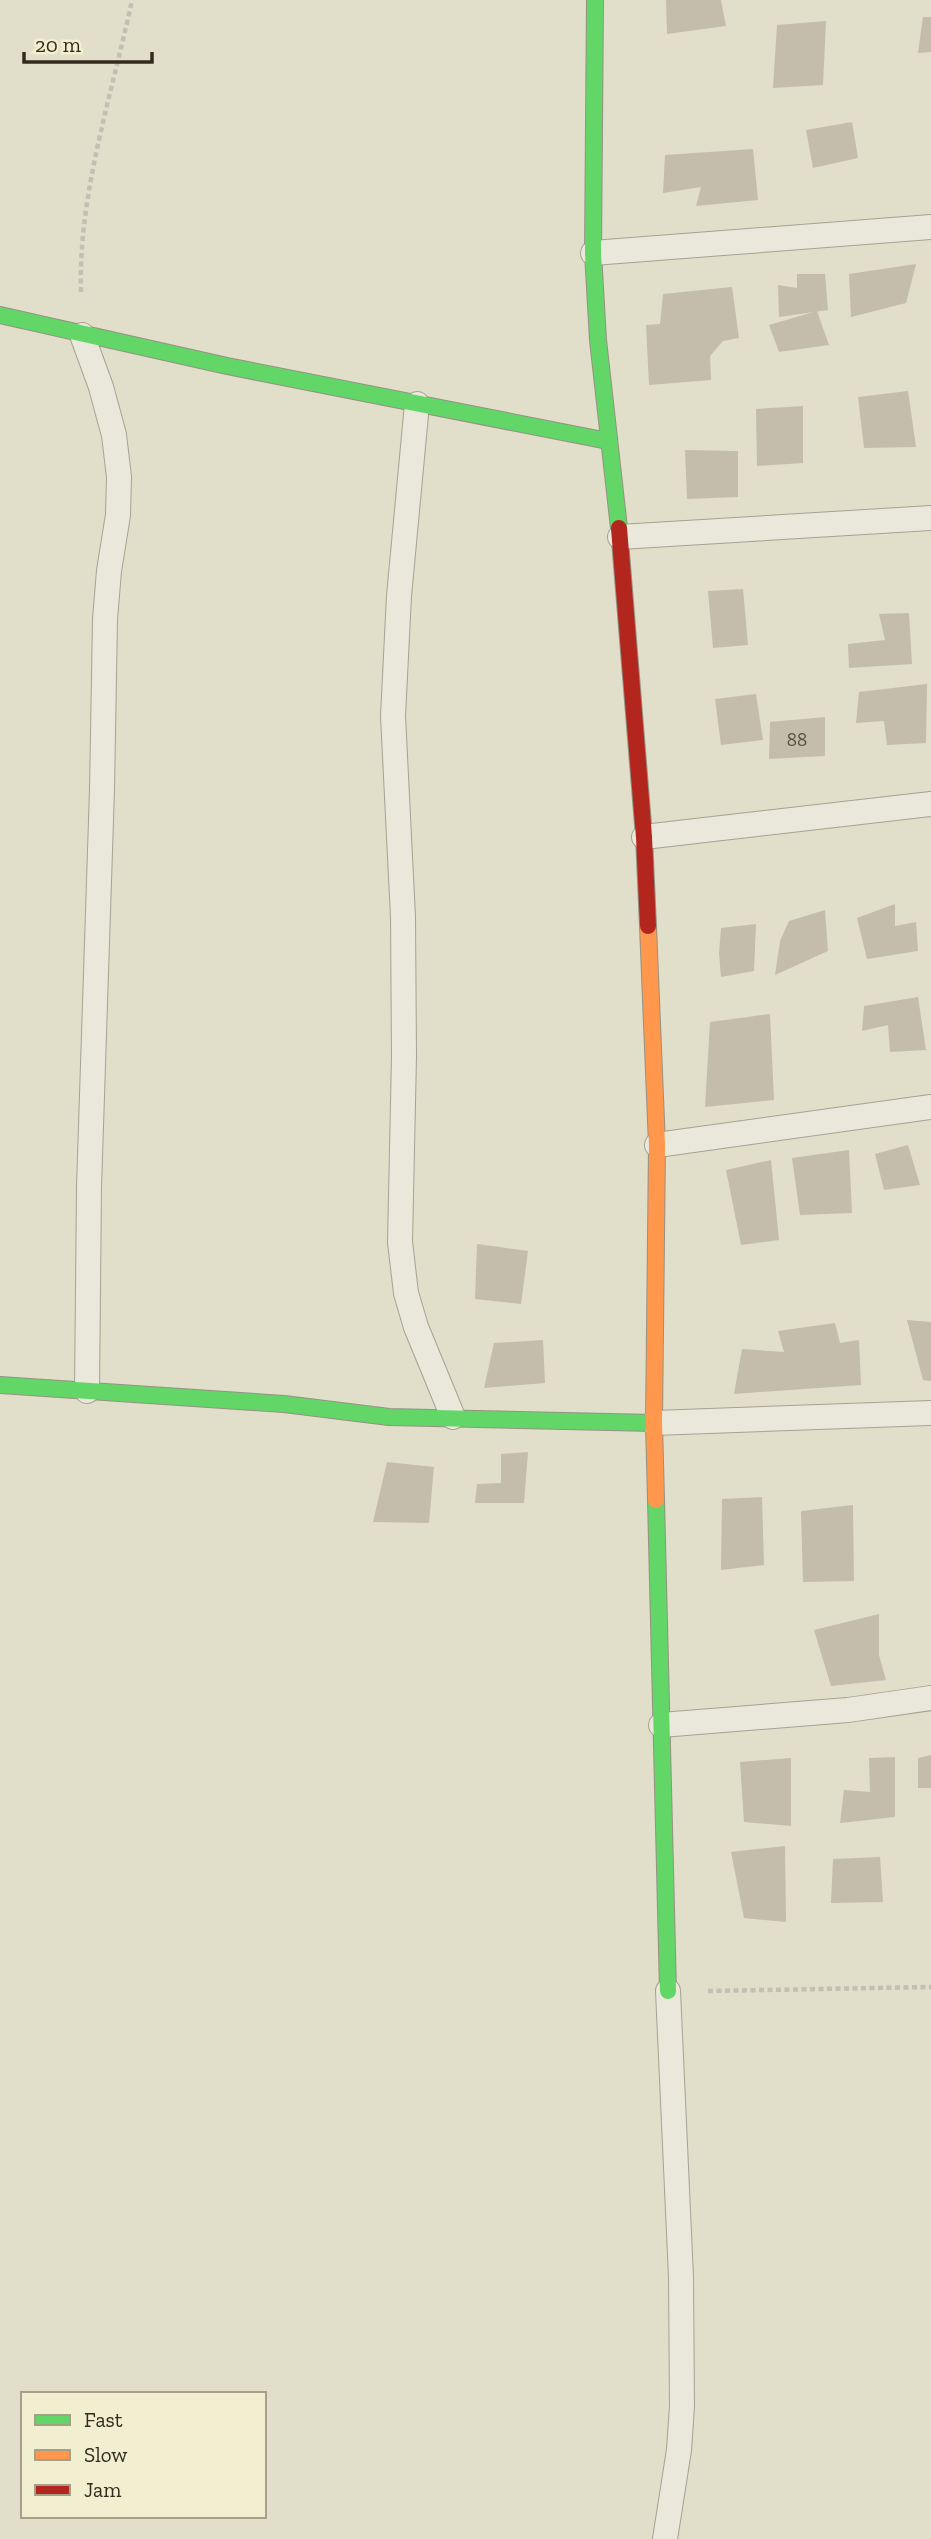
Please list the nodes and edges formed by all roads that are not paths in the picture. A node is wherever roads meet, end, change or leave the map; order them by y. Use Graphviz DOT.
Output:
graph roads {
  1 [pos="595,0"];
  2 [pos="931,227"];
  3 [pos="593,253"];
  4 [pos="0,314"];
  5 [pos="82,335"];
  6 [pos="416,404"];
  7 [pos="608,441"];
  8 [pos="931,518"];
  9 [pos="620,537"];
  10 [pos="931,804"];
  11 [pos="644,837"];
  12 [pos="931,1107"];
  13 [pos="657,1145"];
  14 [pos="0,1385"];
  15 [pos="88,1391"];
  16 [pos="931,1413"];
  17 [pos="453,1417"];
  18 [pos="654,1423"];
  19 [pos="931,1698"];
  20 [pos="662,1725"];
  21 [pos="668,1991"];
  22 [pos="665,2539"];
  1 -- 3 [label="street"];
  2 -- 3 [label="lane"];
  3 -- 7 [label="street"];
  4 -- 5 [label="street"];
  5 -- 6 [label="street"];
  5 -- 15 [label="lane"];
  6 -- 7 [label="street"];
  6 -- 17 [label="lane"];
  7 -- 9 [label="street"];
  8 -- 9 [label="lane"];
  9 -- 11 [label="street"];
  10 -- 11 [label="lane"];
  11 -- 13 [label="street"];
  12 -- 13 [label="lane"];
  13 -- 18 [label="street"];
  14 -- 15 [label="street"];
  15 -- 17 [label="street"];
  16 -- 18 [label="lane"];
  17 -- 18 [label="street"];
  18 -- 20 [label="street"];
  19 -- 20 [label="lane"];
  20 -- 21 [label="street"];
  21 -- 22 [label="lane"];
}
